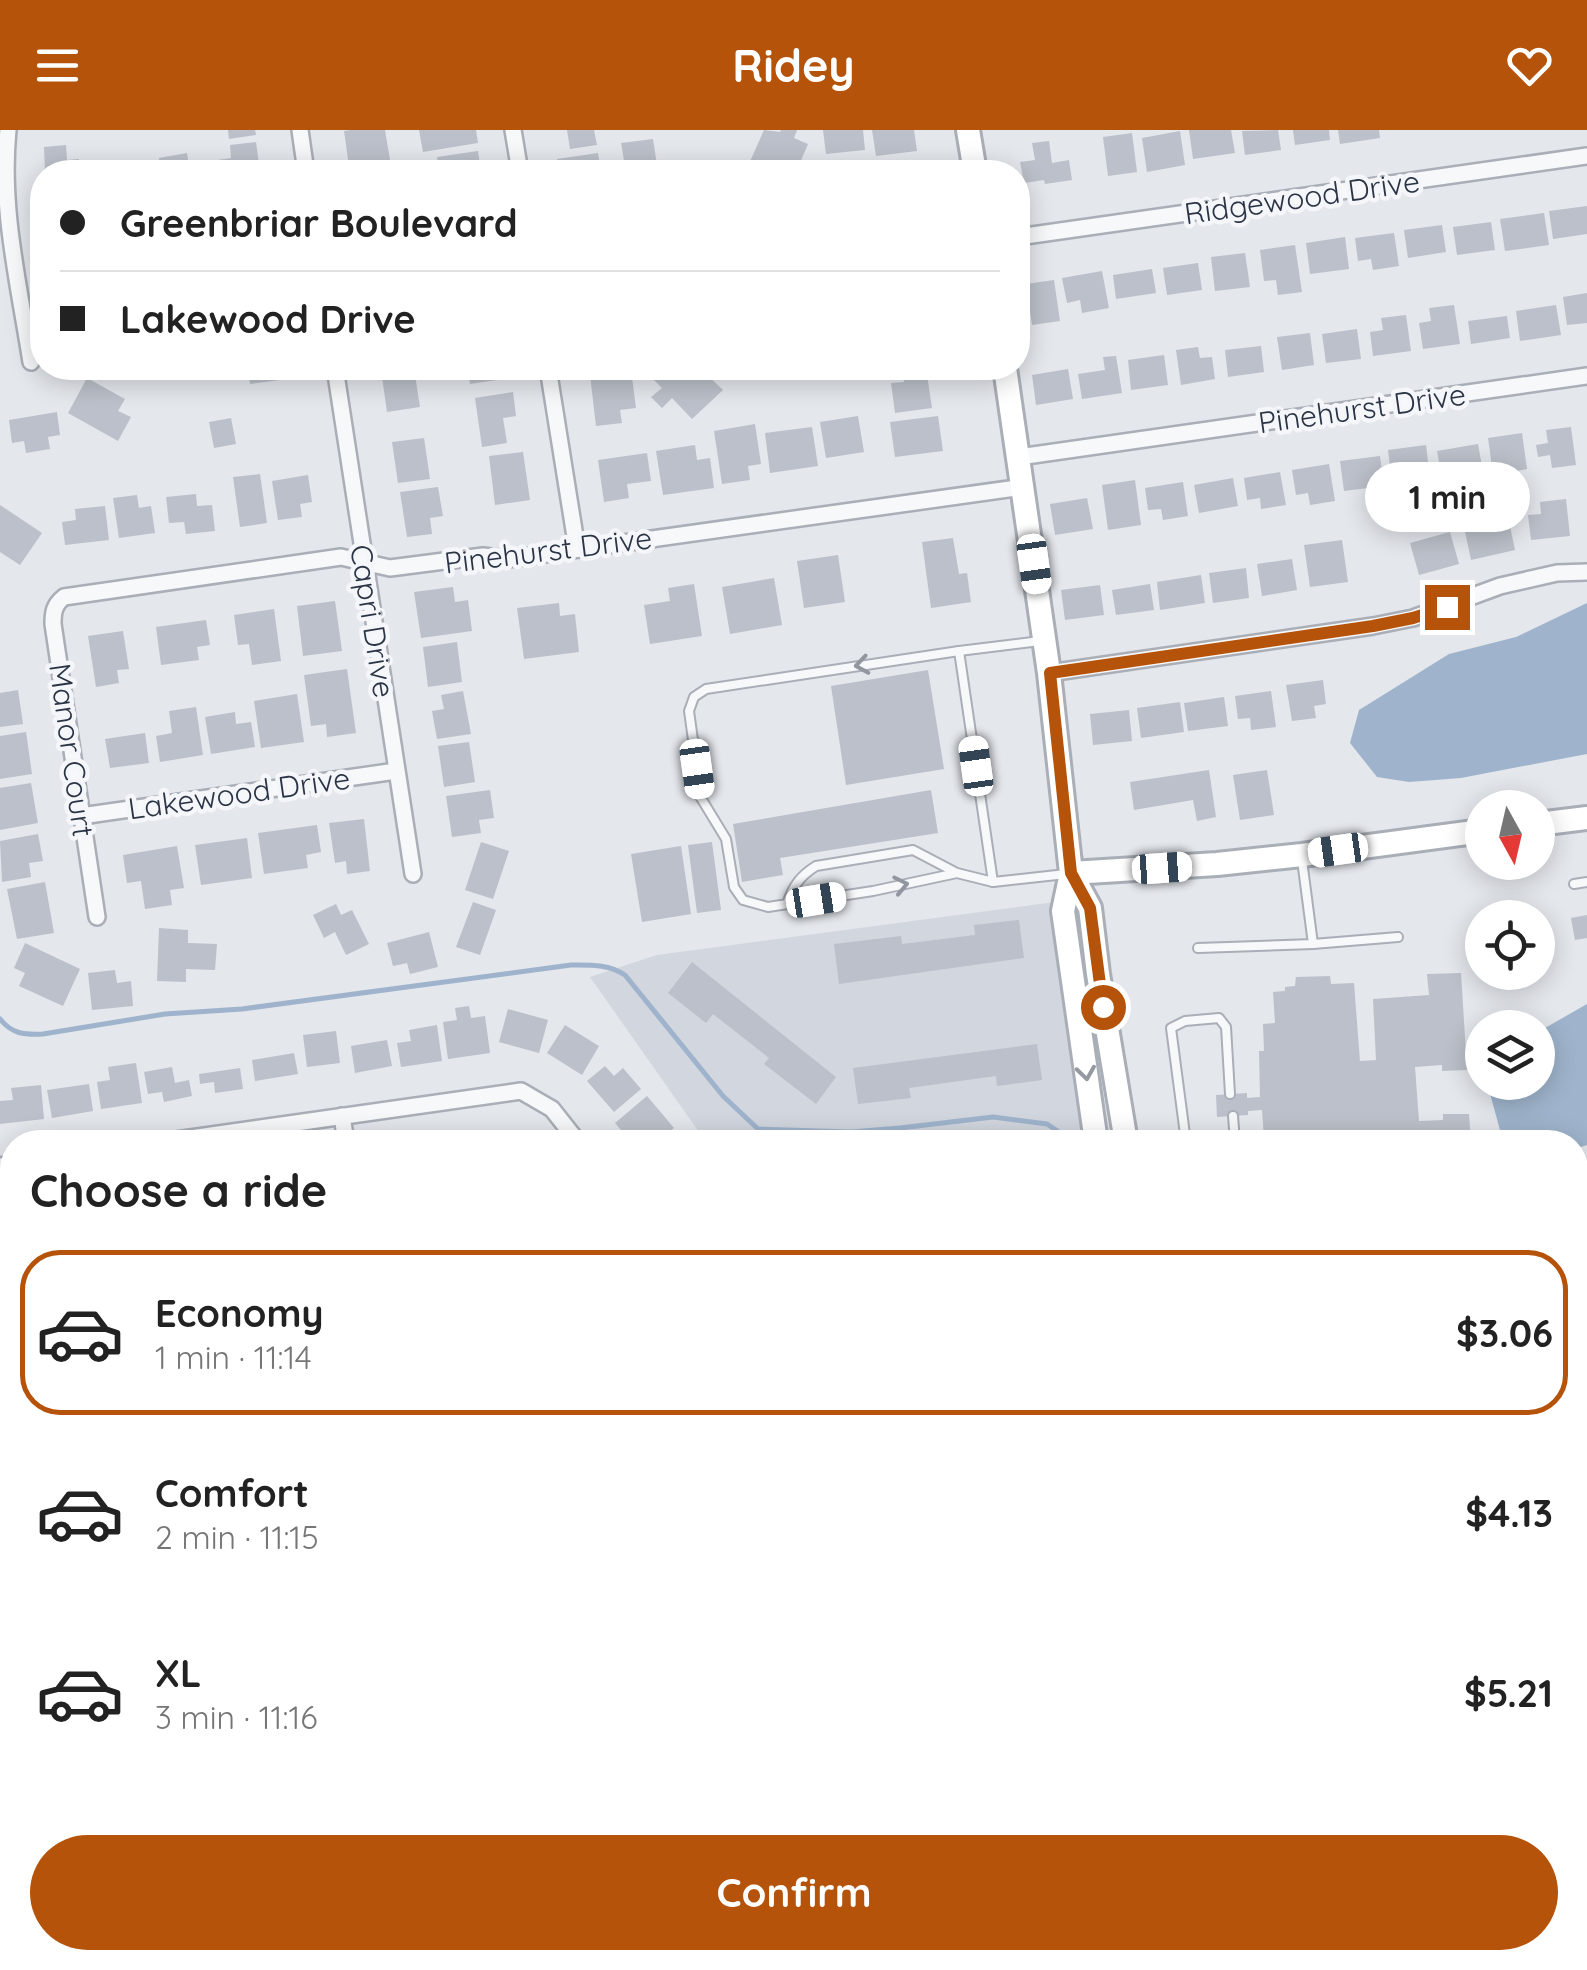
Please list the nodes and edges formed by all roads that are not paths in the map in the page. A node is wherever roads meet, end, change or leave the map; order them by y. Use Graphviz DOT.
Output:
graph roads {
  1 [pos="8,130"];
  2 [pos="300,130"];
  3 [pos="514,130"];
  4 [pos="968,130"];
  5 [pos="1587,156"];
  6 [pos="304,160"];
  7 [pos="518,160"];
  8 [pos="972,160"];
  9 [pos="1030,235"];
  10 [pos="30,356"];
  11 [pos="1587,376"];
  12 [pos="337,380"];
  13 [pos="550,380"];
  14 [pos="1007,380"];
  15 [pos="1019,457"];
  16 [pos="1023,486"];
  17 [pos="577,549"];
  18 [pos="364,562"];
  19 [pos="1587,572"];
  20 [pos="74,594"];
  21 [pos="1045,641"];
  22 [pos="959,651"];
  23 [pos="1050,673"];
  24 [pos="396,771"];
  25 [pos="81,816"];
  26 [pos="1587,818"];
  27 [pos="1555,822"];
  28 [pos="1465,833"];
  29 [pos="1302,855"];
  30 [pos="957,873"];
  31 [pos="1071,873"];
  32 [pos="413,874"];
  33 [pos="993,882"];
  34 [pos="1587,882"];
  35 [pos="1574,884"];
  36 [pos="787,904"];
  37 [pos="96,917"];
  38 [pos="1398,937"];
  39 [pos="1313,944"];
  40 [pos="1198,948"];
  41 [pos="1230,1094"];
  42 [pos="342,1116"];
  43 [pos="1233,1116"];
  44 [pos="245,1130"];
  45 [pos="344,1130"];
  46 [pos="569,1130"];
  47 [pos="1094,1130"];
  48 [pos="1124,1130"];
  49 [pos="1184,1130"];
  50 [pos="1234,1130"];
  1 -- 10 [label="street"];
  2 -- 6 [label="street"];
  3 -- 7 [label="street"];
  4 -- 8 [label="street"];
  5 -- 9 [label="street, Ridgewood Drive"];
  11 -- 15 [label="street, Pinehurst Drive"];
  12 -- 18 [label="street, Capri Drive"];
  13 -- 17 [label="street"];
  14 -- 15 [label="street"];
  15 -- 16 [label="street"];
  16 -- 17 [label="street, Pinehurst Drive"];
  16 -- 21 [label="street"];
  17 -- 18 [label="street, Pinehurst Drive"];
  18 -- 20 [label="street, Pinehurst Drive"];
  18 -- 24 [label="street, Capri Drive"];
  19 -- 23 [label="street"];
  20 -- 25 [label="street, Manor Court"];
  21 -- 22 [label="lane"];
  21 -- 23 [label="street"];
  22 -- 33 [label="lane"];
  22 -- 36 [label="lane, one-way"];
  23 -- 31 [label="street"];
  24 -- 25 [label="street, Lakewood Drive"];
  24 -- 32 [label="street, Capri Drive"];
  25 -- 37 [label="street, Manor Court"];
  26 -- 27 [label="street"];
  28 -- 29 [label="street"];
  29 -- 31 [label="street"];
  29 -- 39 [label="lane"];
  30 -- 33 [label="lane"];
  36 -- 30 [label="lane, one-way"];
  30 -- 36 [label="lane"];
  31 -- 33 [label="lane"];
  31 -- 47 [label="street, one-way"];
  31 -- 48 [label="street"];
  34 -- 35 [label="lane"];
  38 -- 39 [label="lane"];
  39 -- 40 [label="lane"];
  41 -- 49 [label="lane"];
  42 -- 44 [label="street"];
  42 -- 45 [label="street"];
  42 -- 46 [label="street"];
  43 -- 50 [label="lane"];
}
